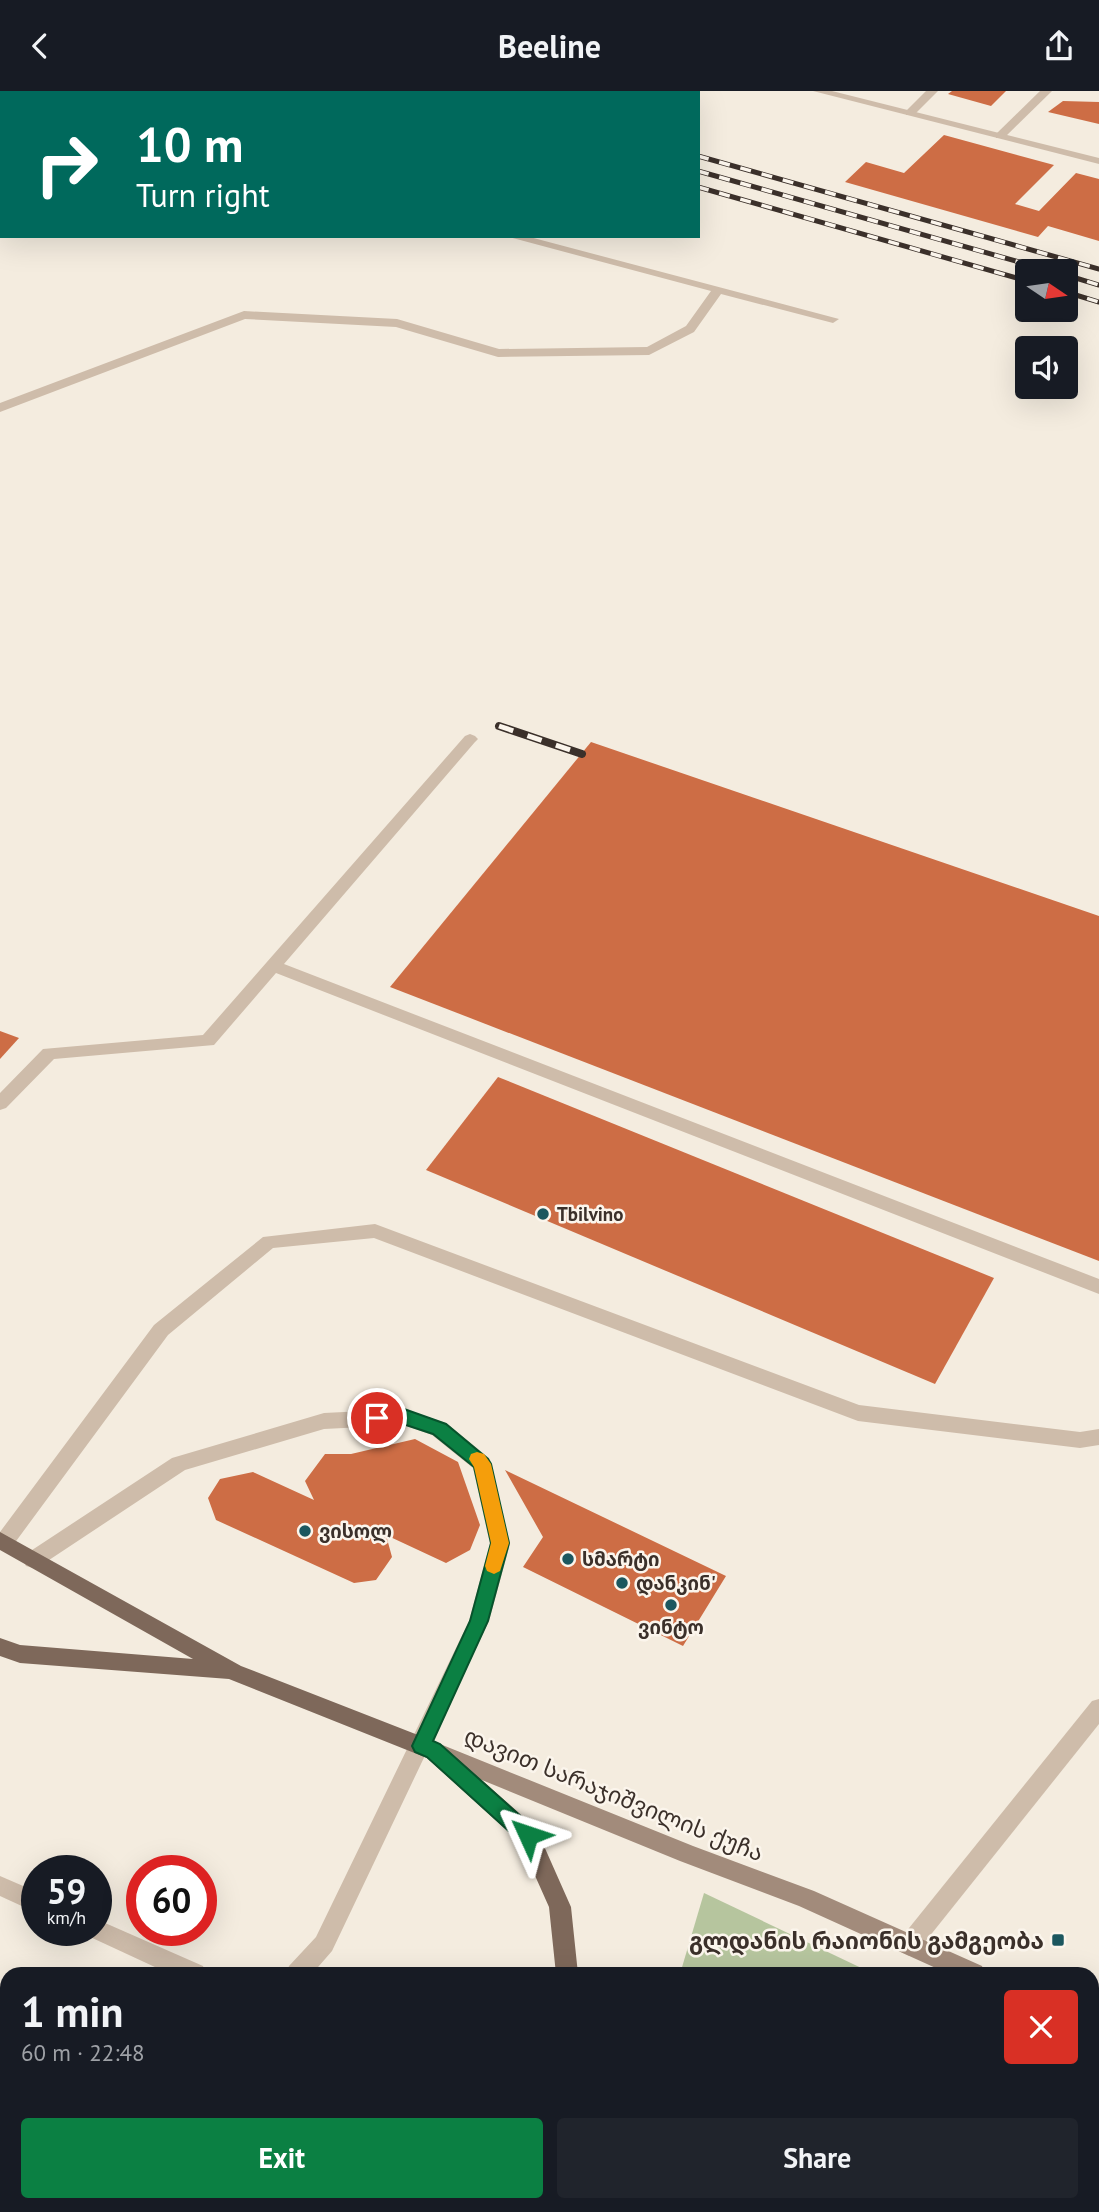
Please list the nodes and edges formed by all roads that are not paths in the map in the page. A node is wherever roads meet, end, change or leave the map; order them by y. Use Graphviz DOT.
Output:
graph roads {
  1 [pos="819,91"];
  2 [pos="932,91"];
  3 [pos="1046,91"];
  4 [pos="910,114"];
  5 [pos="1000,136"];
  6 [pos="1099,160"];
  7 [pos="519,238"];
  8 [pos="718,290"];
  9 [pos="833,319"];
  10 [pos="0,408"];
  11 [pos="470,739"];
  12 [pos="273,965"];
  13 [pos="0,1104"];
  14 [pos="1099,1287"];
  15 [pos="1099,1437"];
  16 [pos="2,1541"];
  17 [pos="33,1560"];
  18 [pos="0,1647"];
  19 [pos="234,1672"];
  20 [pos="1099,1708"];
  21 [pos="428,1748"];
  22 [pos="1,1887"];
  23 [pos="21,1896"];
  24 [pos="112,1936"];
  25 [pos="909,1945"];
  26 [pos="180,1967"];
  27 [pos="303,1967"];
  28 [pos="565,1967"];
  29 [pos="958,1967"];
  1 -- 4 [label="street"];
  2 -- 4 [label="street"];
  3 -- 5 [label="street"];
  4 -- 5 [label="street"];
  5 -- 6 [label="street"];
  7 -- 8 [label="street"];
  8 -- 9 [label="street"];
  8 -- 10 [label="street"];
  11 -- 12 [label="street"];
  12 -- 13 [label="street"];
  12 -- 14 [label="street"];
  15 -- 16 [label="street"];
  16 -- 17 [label="main road, დავით სარაჯიშვილის ქუჩა"];
  17 -- 19 [label="main road, დავით სარაჯიშვილის ქუჩა"];
  17 -- 21 [label="street"];
  18 -- 19 [label="main road"];
  19 -- 21 [label="main road, დავით სარაჯიშვილის ქუჩა"];
  20 -- 25 [label="street"];
  21 -- 25 [label="main road, დავით სარაჯიშვილის ქუჩა"];
  21 -- 27 [label="street"];
  21 -- 28 [label="main road"];
  22 -- 23 [label="street"];
  24 -- 26 [label="street"];
  25 -- 29 [label="main road, დავით სარაჯიშვილის ქუჩა"];
}
